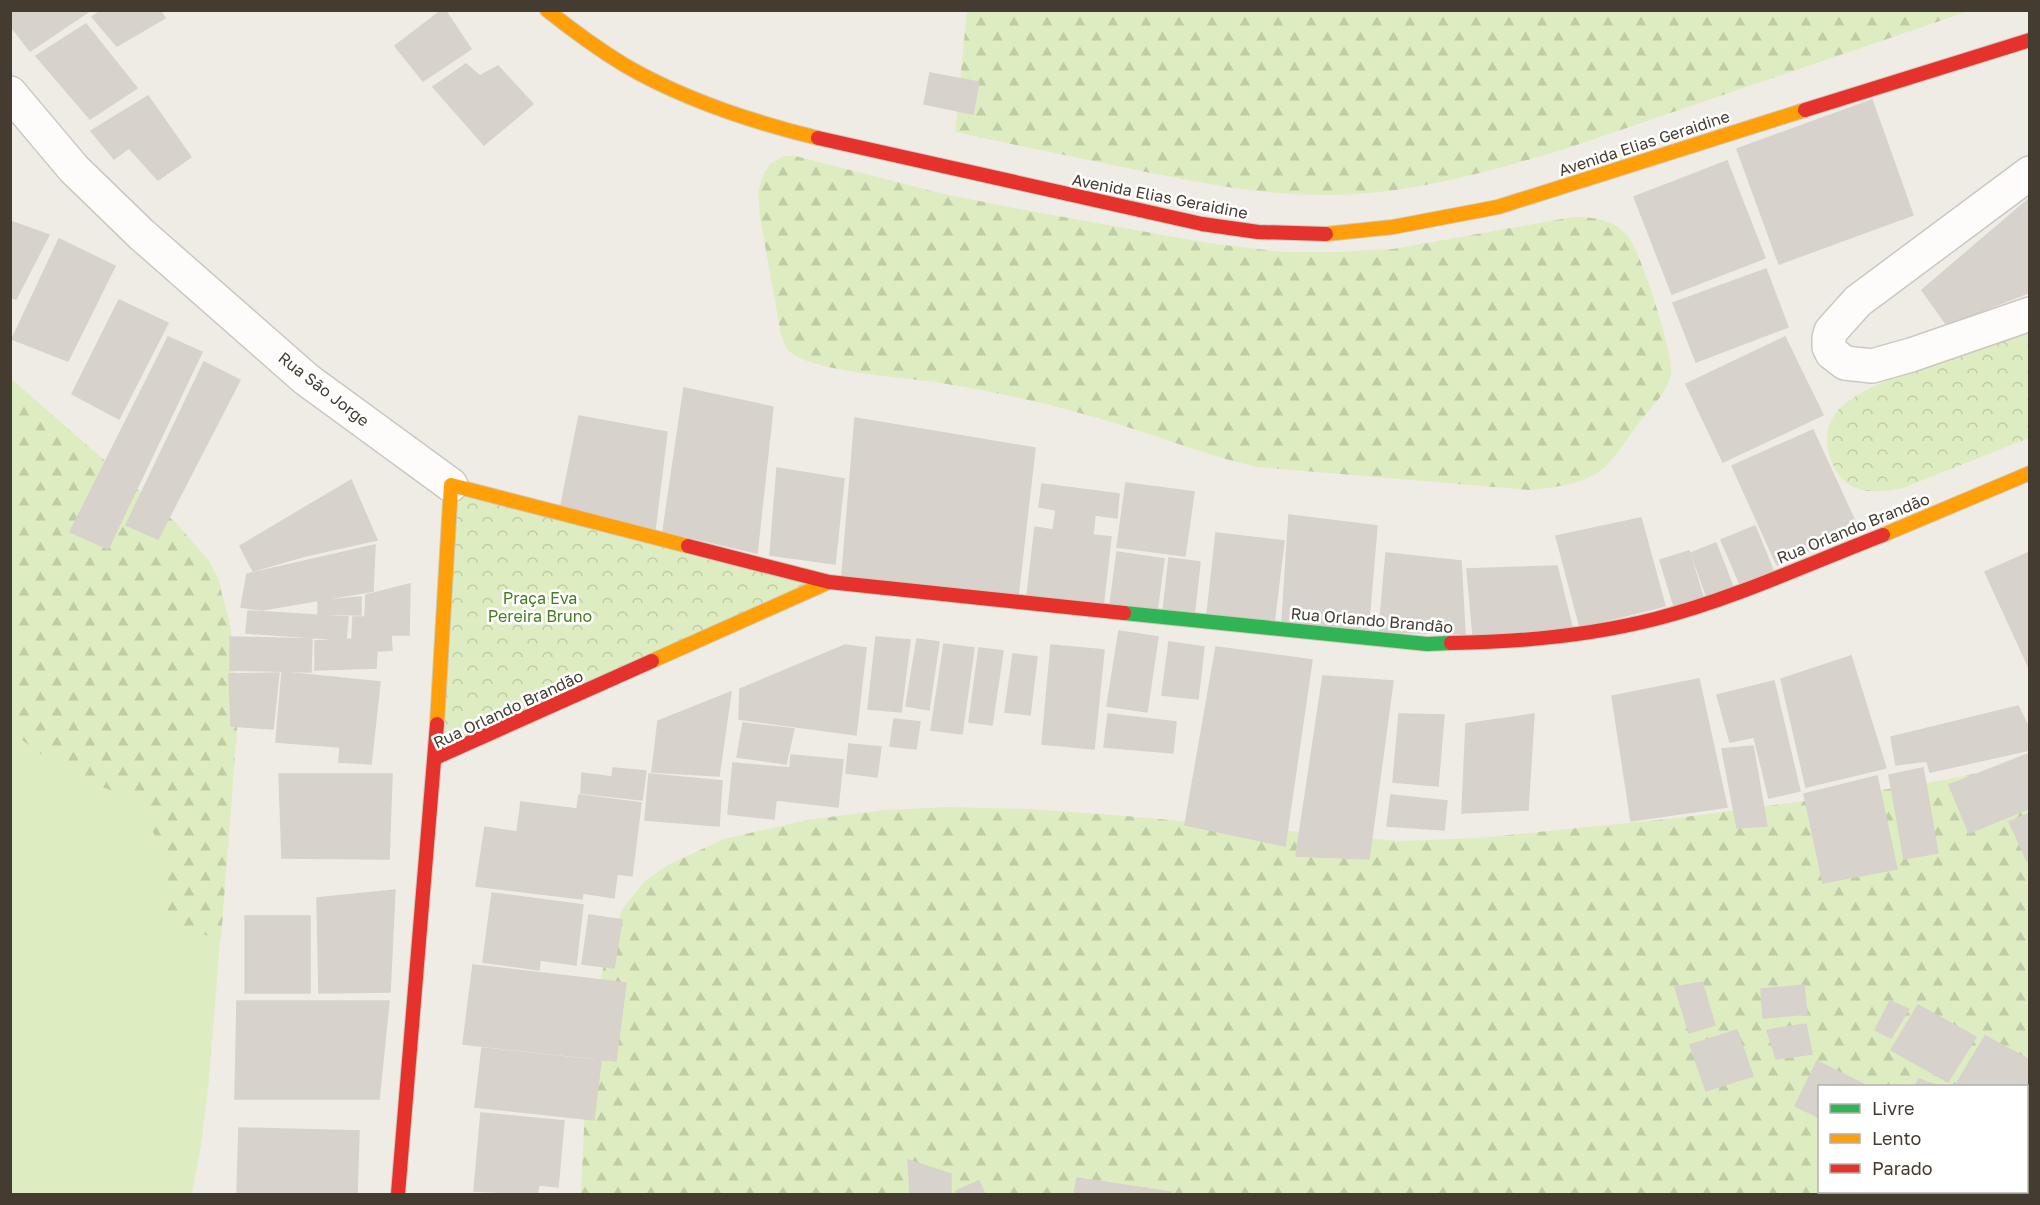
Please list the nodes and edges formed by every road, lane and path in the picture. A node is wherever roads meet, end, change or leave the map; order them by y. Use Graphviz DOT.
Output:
graph roads {
  1 [pos="547,10"];
  2 [pos="2030,40"];
  3 [pos="10,93"];
  4 [pos="2030,173"];
  5 [pos="2030,314"];
  6 [pos="2030,473"];
  7 [pos="451,485"];
  8 [pos="829,582"];
  9 [pos="435,758"];
  10 [pos="398,1194"];
  1 -- 2 [label="street, Avenida Elias Geraidine"];
  3 -- 7 [label="street, Rua São Jorge"];
  4 -- 5 [label="street"];
  6 -- 8 [label="street, Rua Orlando Brandão"];
  7 -- 8 [label="street, Rua Orlando Brandão"];
  7 -- 9 [label="street"];
  8 -- 9 [label="street, Rua Orlando Brandão"];
  9 -- 10 [label="street, Rua Orlando Brandão"];
}
